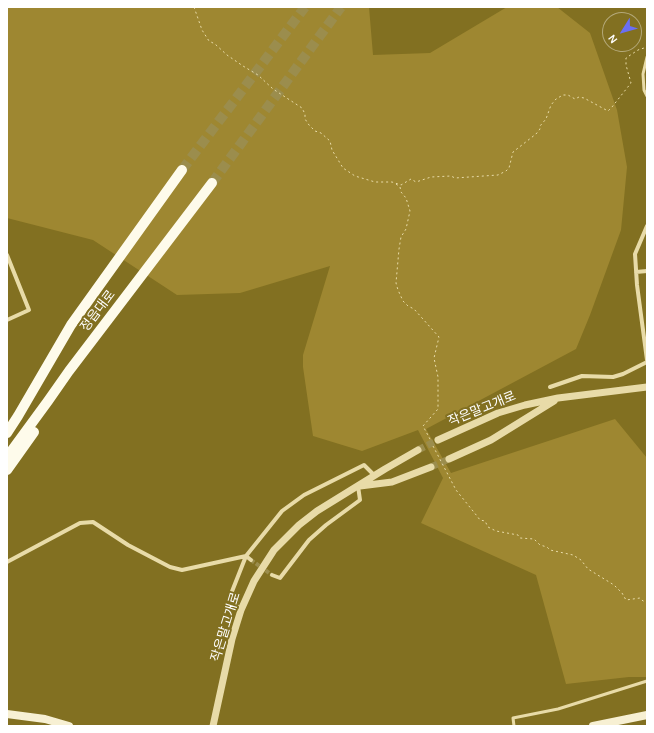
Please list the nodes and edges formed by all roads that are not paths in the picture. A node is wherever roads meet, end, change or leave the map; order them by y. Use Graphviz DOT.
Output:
graph roads {
  1 [pos="647,57"];
  2 [pos="647,96"];
  3 [pos="182,170"];
  4 [pos="212,183"];
  5 [pos="647,226"];
  6 [pos="7,255"];
  7 [pos="647,271"];
  8 [pos="636,272"];
  9 [pos="7,320"];
  10 [pos="647,361"];
  11 [pos="69,371"];
  12 [pos="550,387"];
  13 [pos="647,387"];
  14 [pos="558,398"];
  15 [pos="7,432"];
  16 [pos="438,440"];
  17 [pos="418,450"];
  18 [pos="7,457"];
  19 [pos="449,459"];
  20 [pos="430,467"];
  21 [pos="7,470"];
  22 [pos="374,475"];
  23 [pos="358,486"];
  24 [pos="246,556"];
  25 [pos="251,560"];
  26 [pos="7,562"];
  27 [pos="272,575"];
  28 [pos="241,610"];
  29 [pos="647,681"];
  30 [pos="7,714"];
  31 [pos="647,715"];
  32 [pos="69,726"];
  33 [pos="213,726"];
  34 [pos="514,726"];
  35 [pos="593,726"];
  1 -- 2 [label="lane"];
  3 -- 15 [label="main road, 정읍대로"];
  4 -- 11 [label="main road, 정읍대로"];
  5 -- 8 [label="street"];
  6 -- 9 [label="street"];
  7 -- 8 [label="street"];
  8 -- 10 [label="street"];
  10 -- 12 [label="street"];
  11 -- 18 [label="main road, 정읍대로"];
  11 -- 21 [label="main road"];
  13 -- 14 [label="street, 작은말고개로"];
  14 -- 16 [label="street, 작은말고개로"];
  14 -- 19 [label="street, 작은말고개로"];
  17 -- 22 [label="street, 작은말고개로"];
  20 -- 23 [label="street, 작은말고개로"];
  22 -- 23 [label="street, 작은말고개로"];
  22 -- 24 [label="street"];
  23 -- 27 [label="street"];
  23 -- 28 [label="street, 작은말고개로"];
  24 -- 25 [label="street"];
  24 -- 26 [label="street"];
  24 -- 28 [label="street"];
  28 -- 33 [label="street, 작은말고개로"];
  29 -- 34 [label="lane"];
  30 -- 32 [label="main road"];
  31 -- 35 [label="main road"];
}
